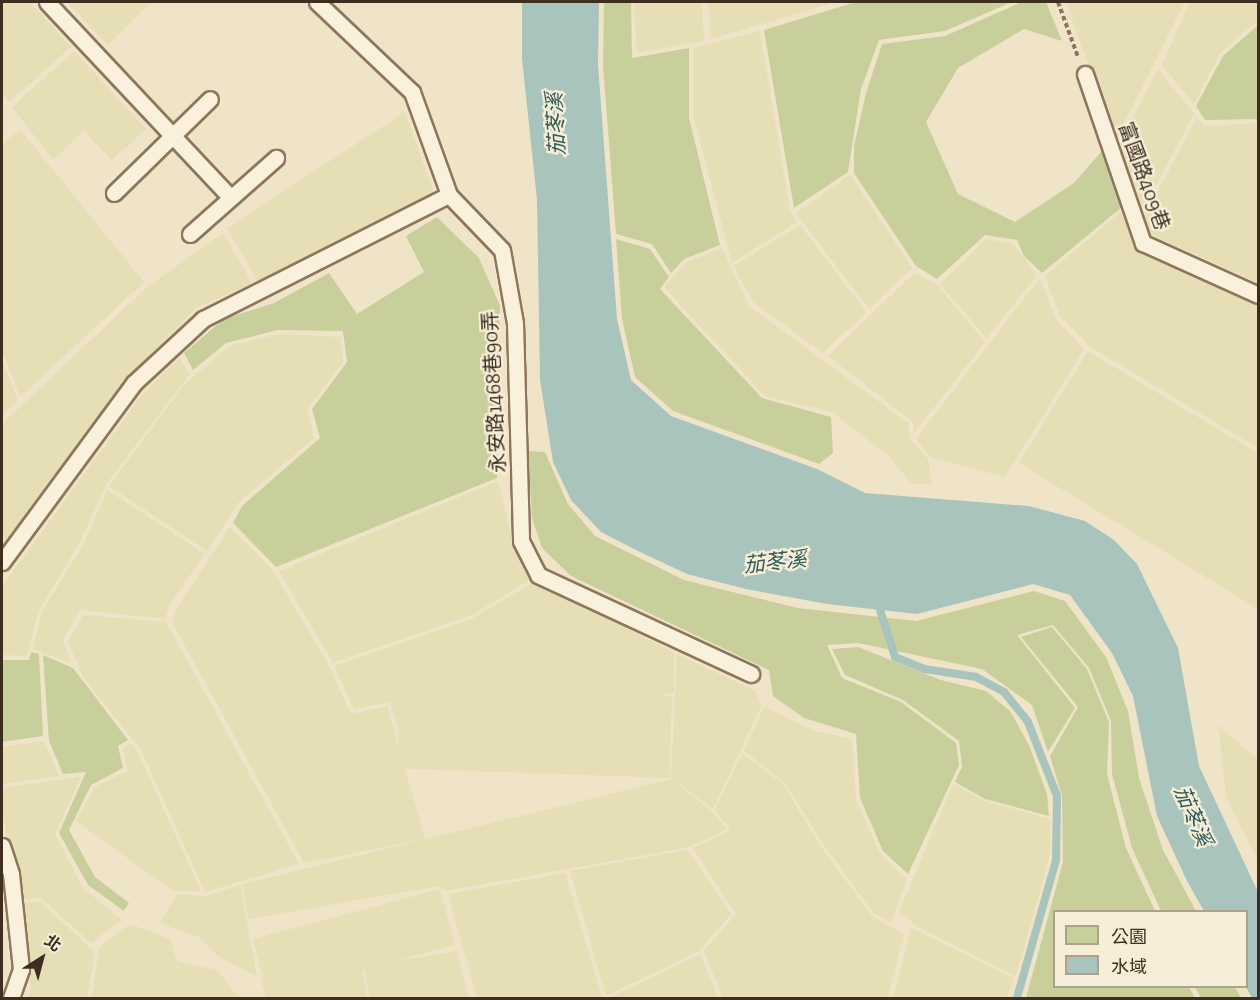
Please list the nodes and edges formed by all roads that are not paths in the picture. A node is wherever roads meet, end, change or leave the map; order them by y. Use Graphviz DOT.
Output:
graph roads {
  1 [pos="47,2"];
  2 [pos="317,2"];
  3 [pos="1085,74"];
  4 [pos="210,99"];
  5 [pos="172,134"];
  6 [pos="276,158"];
  7 [pos="114,193"];
  8 [pos="449,195"];
  9 [pos="230,197"];
  10 [pos="190,234"];
  11 [pos="1258,295"];
  12 [pos="2,562"];
  13 [pos="751,674"];
  14 [pos="2,846"];
  15 [pos="11,999"];
  1 -- 5 [label="lane"];
  2 -- 8 [label="lane, 永安路1468巷90弄"];
  3 -- 11 [label="lane, 富國路409巷"];
  4 -- 5 [label="lane"];
  5 -- 7 [label="lane"];
  5 -- 9 [label="lane"];
  6 -- 9 [label="lane"];
  8 -- 12 [label="lane"];
  8 -- 13 [label="lane, 永安路1468巷90弄"];
  9 -- 10 [label="lane"];
  14 -- 15 [label="lane"];
}
